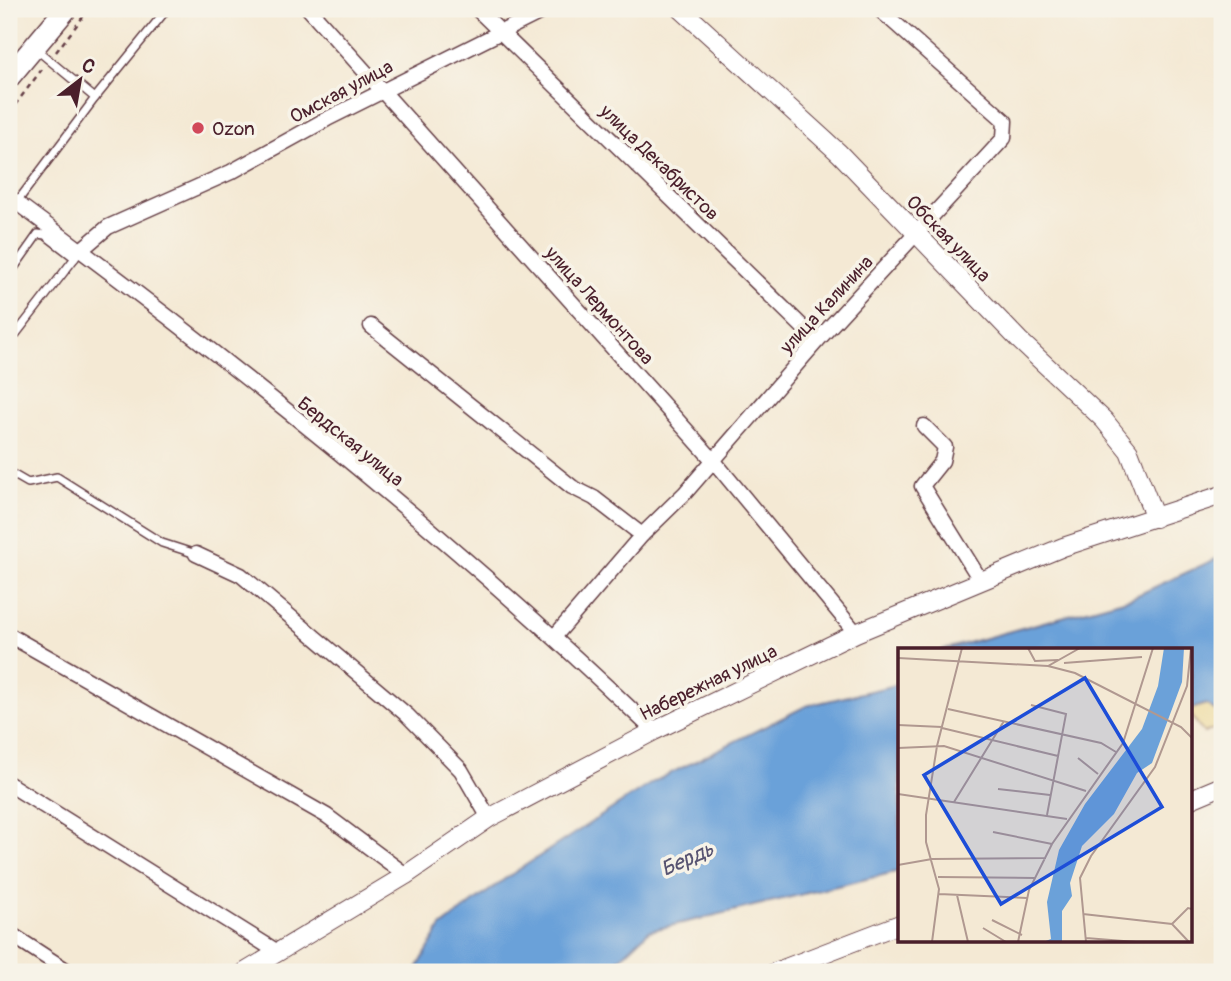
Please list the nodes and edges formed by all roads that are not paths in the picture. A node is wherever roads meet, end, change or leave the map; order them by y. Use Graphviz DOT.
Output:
graph roads {
  1 [pos="66,9"];
  2 [pos="309,9"];
  3 [pos="477,9"];
  4 [pos="547,9"];
  5 [pos="681,9"];
  6 [pos="879,9"];
  7 [pos="163,14"];
  8 [pos="499,32"];
  9 [pos="34,47"];
  10 [pos="9,77"];
  11 [pos="382,91"];
  12 [pos="95,98"];
  13 [pos="13,199"];
  14 [pos="916,235"];
  15 [pos="78,254"];
  16 [pos="9,275"];
  17 [pos="371,326"];
  18 [pos="817,341"];
  19 [pos="9,343"];
  20 [pos="924,426"];
  21 [pos="713,460"];
  22 [pos="9,472"];
  23 [pos="1222,495"];
  24 [pos="1155,518"];
  25 [pos="642,535"];
  26 [pos="196,554"];
  27 [pos="981,581"];
  28 [pos="856,633"];
  29 [pos="9,635"];
  30 [pos="555,636"];
  31 [pos="654,731"];
  32 [pos="9,784"];
  33 [pos="1222,786"];
  34 [pos="1192,799"];
  35 [pos="489,818"];
  36 [pos="406,875"];
  37 [pos="898,925"];
  38 [pos="9,933"];
  39 [pos="276,950"];
  40 [pos="69,972"];
  41 [pos="245,972"];
  42 [pos="775,972"];
  1 -- 9 [label="main road"];
  2 -- 11 [label="street, улица Лермонтова"];
  3 -- 8 [label="street, улица Декабристов"];
  4 -- 8 [label="street, Омская улица"];
  5 -- 14 [label="street, Обская улица"];
  6 -- 14 [label="street, улица Калинина"];
  7 -- 12 [label="lane"];
  8 -- 11 [label="street, Омская улица"];
  8 -- 18 [label="street, улица Декабристов"];
  9 -- 10 [label="main road"];
  9 -- 12 [label="lane"];
  11 -- 15 [label="street, Омская улица"];
  11 -- 21 [label="street, улица Лермонтова"];
  12 -- 13 [label="lane"];
  13 -- 15 [label="street, Бердская улица"];
  14 -- 18 [label="street, улица Калинина"];
  14 -- 24 [label="street, Обская улица"];
  15 -- 16 [label="lane"];
  15 -- 19 [label="lane"];
  15 -- 30 [label="street, Бердская улица"];
  17 -- 25 [label="street"];
  18 -- 21 [label="street, улица Калинина"];
  20 -- 27 [label="street"];
  21 -- 25 [label="street, улица Калинина"];
  21 -- 28 [label="street, улица Лермонтова"];
  22 -- 26 [label="lane"];
  23 -- 24 [label="street, Набережная улица"];
  24 -- 27 [label="street, Набережная улица"];
  25 -- 30 [label="street, улица Калинина"];
  26 -- 35 [label="street"];
  27 -- 28 [label="street, Набережная улица"];
  28 -- 31 [label="street, Набережная улица"];
  29 -- 36 [label="street"];
  30 -- 31 [label="street, Бердская улица"];
  31 -- 35 [label="street, Набережная улица"];
  32 -- 39 [label="street"];
  33 -- 34 [label="street"];
  35 -- 36 [label="street, Набережная улица"];
  36 -- 39 [label="street, Набережная улица"];
  37 -- 42 [label="street"];
  38 -- 40 [label="street"];
  39 -- 41 [label="street, Набережная улица"];
}
